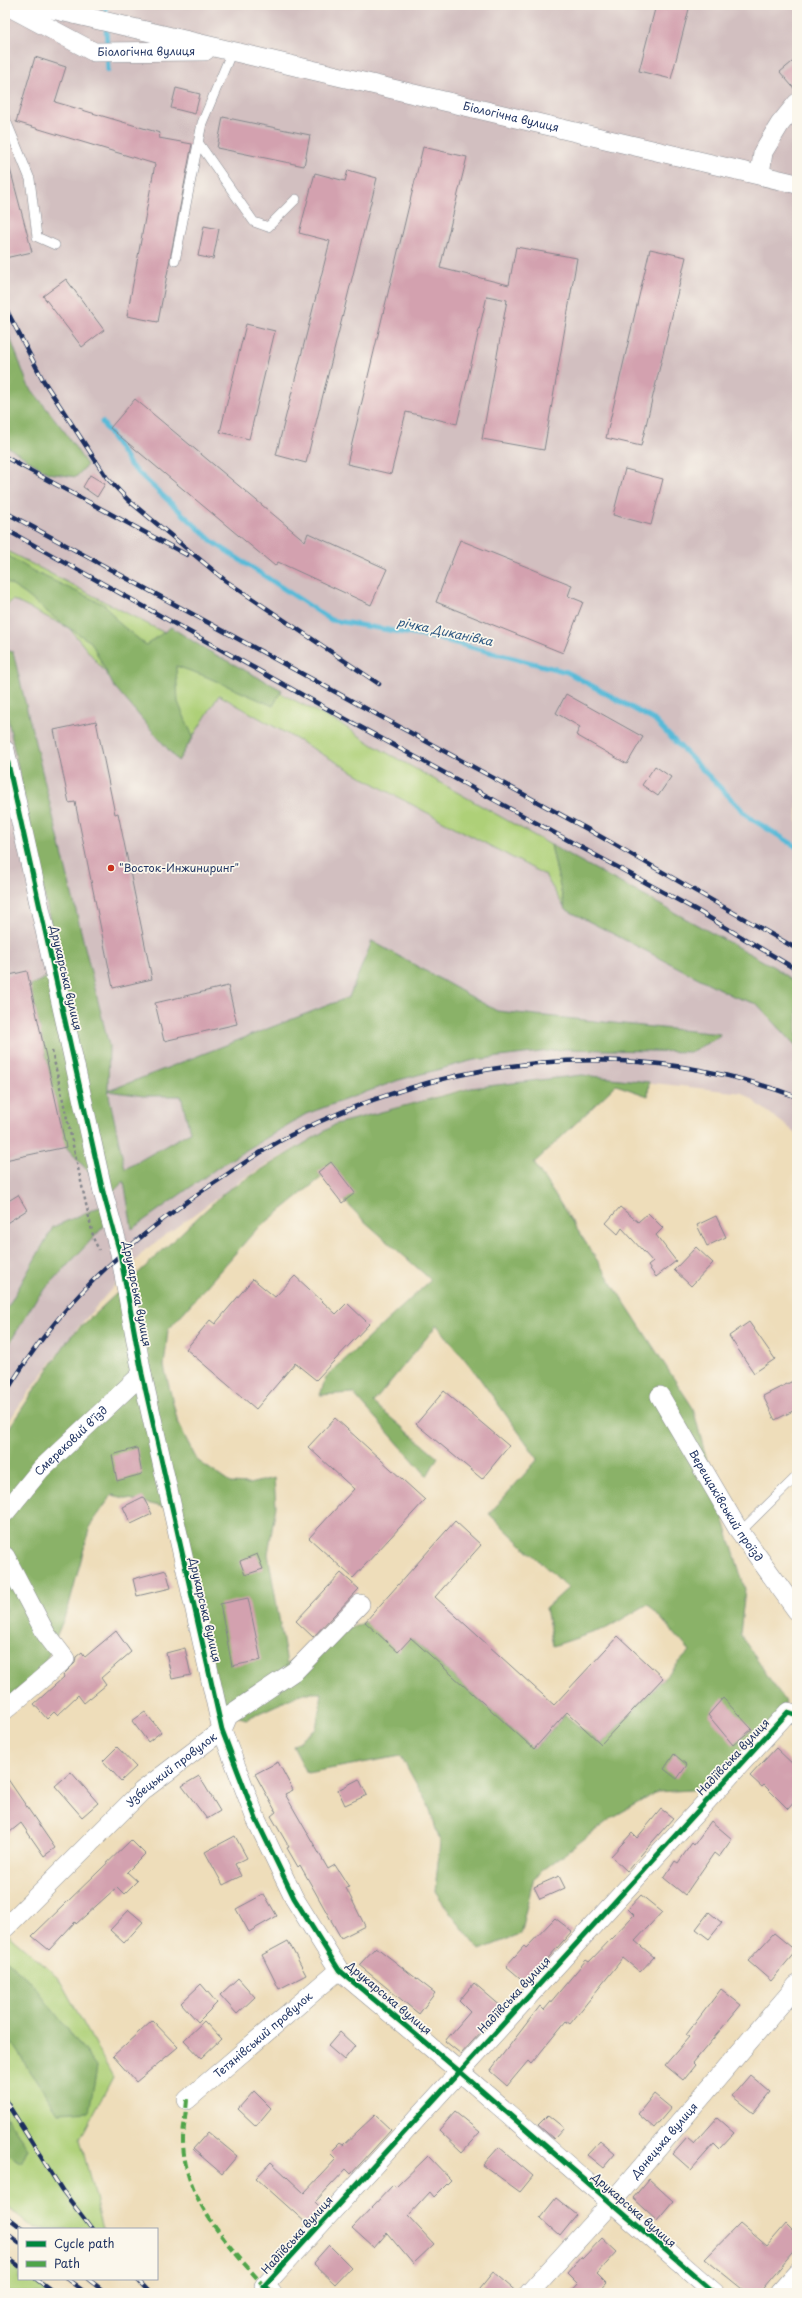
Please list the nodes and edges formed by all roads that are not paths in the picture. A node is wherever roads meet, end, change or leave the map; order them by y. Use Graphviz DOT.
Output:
graph roads {
  1 [pos="6,5"];
  2 [pos="35,5"];
  3 [pos="229,51"];
  4 [pos="797,103"];
  5 [pos="5,118"];
  6 [pos="198,142"];
  7 [pos="760,175"];
  8 [pos="797,184"];
  9 [pos="296,199"];
  10 [pos="55,245"];
  11 [pos="175,261"];
  12 [pos="5,750"];
  13 [pos="142,1374"];
  14 [pos="660,1396"];
  15 [pos="797,1476"];
  16 [pos="5,1513"];
  17 [pos="740,1532"];
  18 [pos="5,1556"];
  19 [pos="360,1604"];
  20 [pos="797,1611"];
  21 [pos="5,1710"];
  22 [pos="792,1713"];
  23 [pos="222,1730"];
  24 [pos="5,1928"];
  25 [pos="338,1970"];
  26 [pos="797,1985"];
  27 [pos="459,2070"];
  28 [pos="187,2100"];
  29 [pos="611,2203"];
  30 [pos="797,2273"];
  31 [pos="272,2293"];
  32 [pos="529,2293"];
  33 [pos="715,2293"];
  34 [pos="779,2293"];
  1 -- 3 [label="street, Біологічна вулиця"];
  2 -- 3 [label="street, Біологічна вулиця"];
  3 -- 6 [label="lane"];
  3 -- 7 [label="street, Біологічна вулиця"];
  4 -- 7 [label="street"];
  5 -- 10 [label="lane"];
  6 -- 9 [label="lane"];
  6 -- 11 [label="lane"];
  7 -- 8 [label="street, Біологічна вулиця"];
  12 -- 13 [label="street, Друкарська вулиця"];
  13 -- 16 [label="street, Смерековий в'їзд"];
  13 -- 23 [label="street, Друкарська вулиця"];
  14 -- 17 [label="street, Верещаківський проїзд"];
  15 -- 17 [label="lane"];
  17 -- 20 [label="street, Верещаківський проїзд"];
  18 -- 21 [label="street"];
  19 -- 23 [label="street, Узбецький провулок"];
  22 -- 27 [label="street, Надіївська вулиця"];
  23 -- 24 [label="street, Узбецький провулок"];
  23 -- 25 [label="street, Друкарська вулиця"];
  25 -- 27 [label="street, Друкарська вулиця"];
  25 -- 28 [label="street, Тетянівський провулок"];
  26 -- 29 [label="street, Донецька вулиця"];
  27 -- 29 [label="street, Друкарська вулиця"];
  27 -- 31 [label="street, Надіївська вулиця"];
  29 -- 32 [label="street, Донецька вулиця"];
  29 -- 33 [label="street, Друкарська вулиця"];
  30 -- 34 [label="street"];
}
